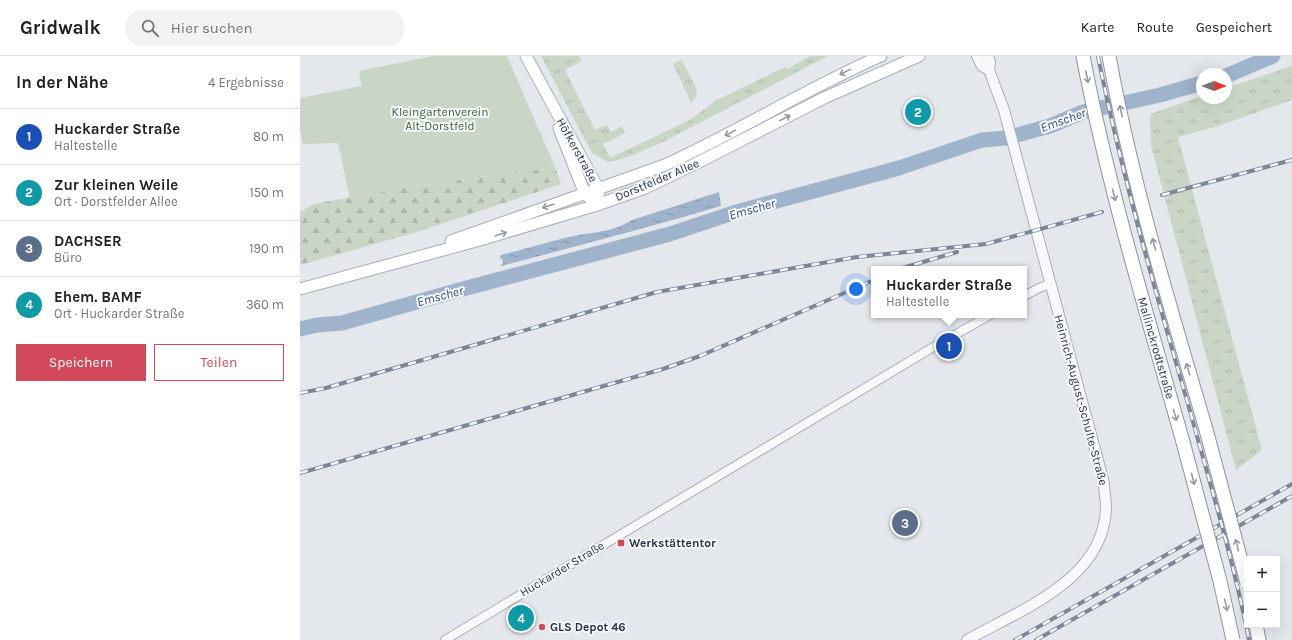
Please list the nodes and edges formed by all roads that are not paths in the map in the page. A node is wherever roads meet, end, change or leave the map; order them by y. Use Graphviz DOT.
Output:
graph roads {
  1 [pos="526,56"];
  2 [pos="881,56"];
  3 [pos="919,56"];
  4 [pos="977,56"];
  5 [pos="988,56"];
  6 [pos="1083,56"];
  7 [pos="1110,56"];
  8 [pos="989,70"];
  9 [pos="555,111"];
  10 [pos="599,190"];
  11 [pos="585,194"];
  12 [pos="597,205"];
  13 [pos="381,267"];
  14 [pos="1050,284"];
  15 [pos="300,289"];
  16 [pos="1027,294"];
  17 [pos="985,318"];
  18 [pos="1244,572"];
  19 [pos="1257,628"];
  20 [pos="445,640"];
  21 [pos="967,640"];
  22 [pos="1233,640"];
  23 [pos="1260,640"];
  1 -- 9 [label="main road, Höfkerstraße"];
  2 -- 10 [label="main road, Dorstfelder Allee, one-way"];
  12 -- 3 [label="main road, Dorstfelder Allee, one-way"];
  4 -- 8 [label="street"];
  5 -- 8 [label="street"];
  6 -- 22 [label="highway, Mallinckrodtstraße, one-way, bridge"];
  18 -- 7 [label="highway, Mallinckrodtstraße, one-way, bridge"];
  8 -- 14 [label="street"];
  9 -- 10 [label="main road, Höfkerstraße"];
  9 -- 11 [label="main road, Höfkerstraße"];
  10 -- 11 [label="main road, Dorstfelder Allee"];
  10 -- 12 [label="main road, Höfkerstraße"];
  11 -- 12 [label="main road, Höfkerstraße"];
  11 -- 13 [label="main road, Dorstfelder Allee, one-way"];
  13 -- 12 [label="main road, Dorstfelder Allee, one-way"];
  13 -- 15 [label="main road, Dorstfelder Allee"];
  14 -- 16 [label="street"];
  14 -- 21 [label="street, Heinrich-August-Schulte-Straße"];
  17 -- 20 [label="street, Huckarder Straße"];
  19 -- 23 [label="highway"];
}
